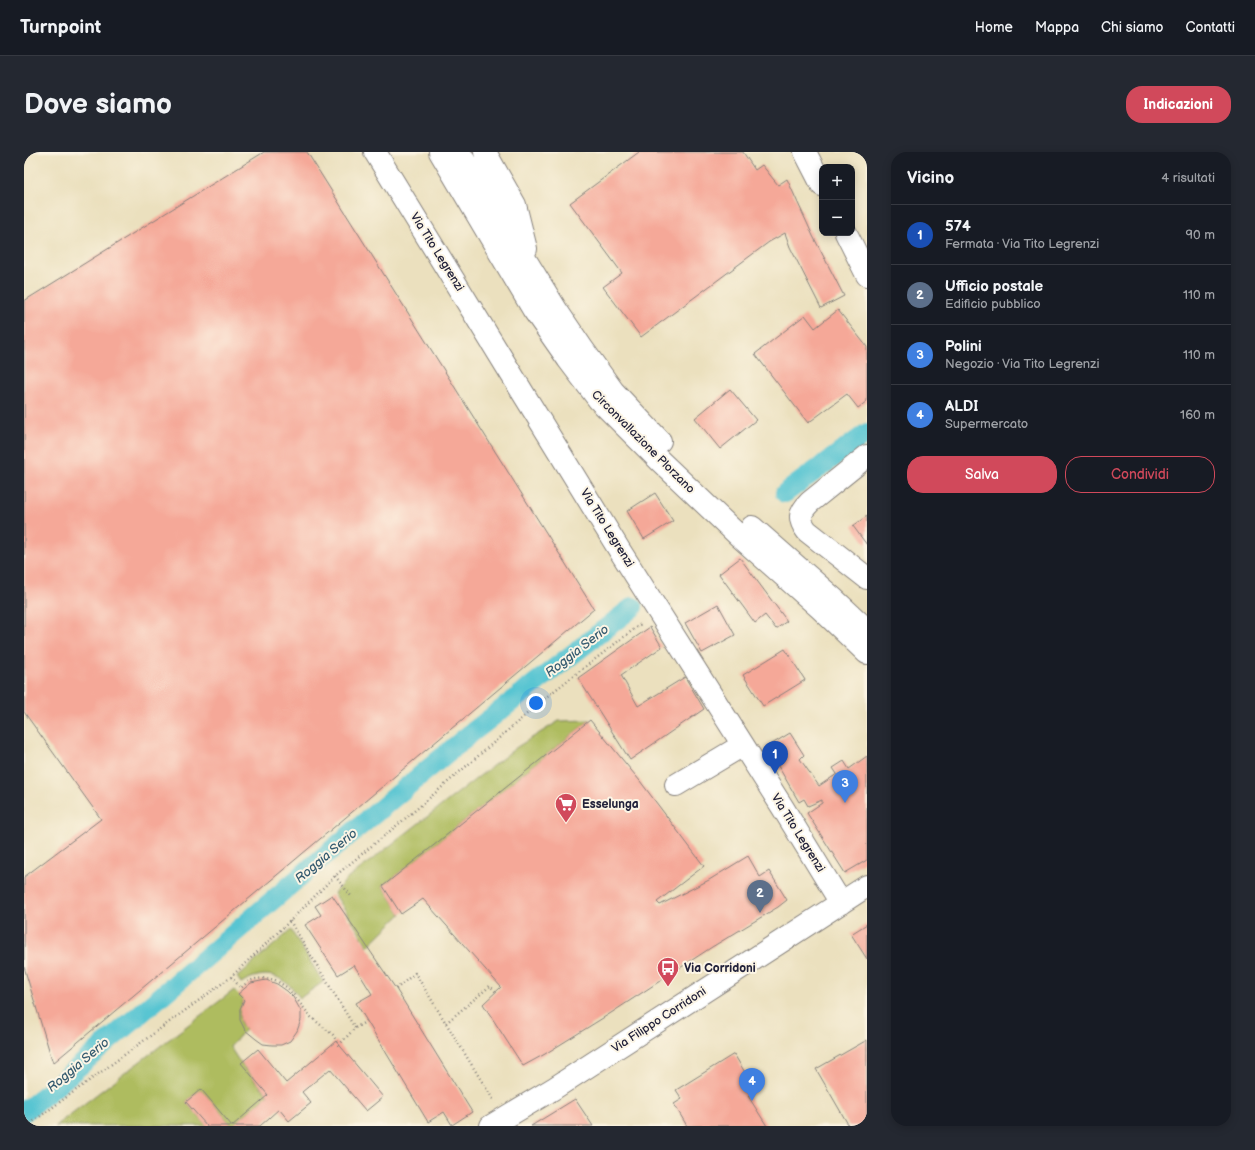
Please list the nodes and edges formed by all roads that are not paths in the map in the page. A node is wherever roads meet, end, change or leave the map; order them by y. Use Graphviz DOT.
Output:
graph roads {
  1 [pos="375,152"];
  2 [pos="440,152"];
  3 [pos="459,152"];
  4 [pos="485,152"];
  5 [pos="805,152"];
  6 [pos="819,179"];
  7 [pos="848,236"];
  8 [pos="531,270"];
  9 [pos="867,275"];
  10 [pos="867,456"];
  11 [pos="867,578"];
  12 [pos="867,630"];
  13 [pos="867,652"];
  14 [pos="743,745"];
  15 [pos="676,785"];
  16 [pos="867,886"];
  17 [pos="841,903"];
  18 [pos="498,1122"];
  1 -- 14 [label="main road, Via Tito Legrenzi"];
  2 -- 13 [label="main road, Circonvallazione Plorzano"];
  3 -- 8 [label="main road, Circonvallazione Plorzano"];
  4 -- 8 [label="main road"];
  5 -- 6 [label="main road"];
  7 -- 9 [label="main road"];
  8 -- 12 [label="main road, Circonvallazione Plorzano"];
  10 -- 11 [label="main road"];
  14 -- 15 [label="main road"];
  14 -- 17 [label="main road, Via Tito Legrenzi"];
  16 -- 17 [label="main road, Via Filippo Corridoni"];
  17 -- 18 [label="main road, Via Filippo Corridoni"];
}
